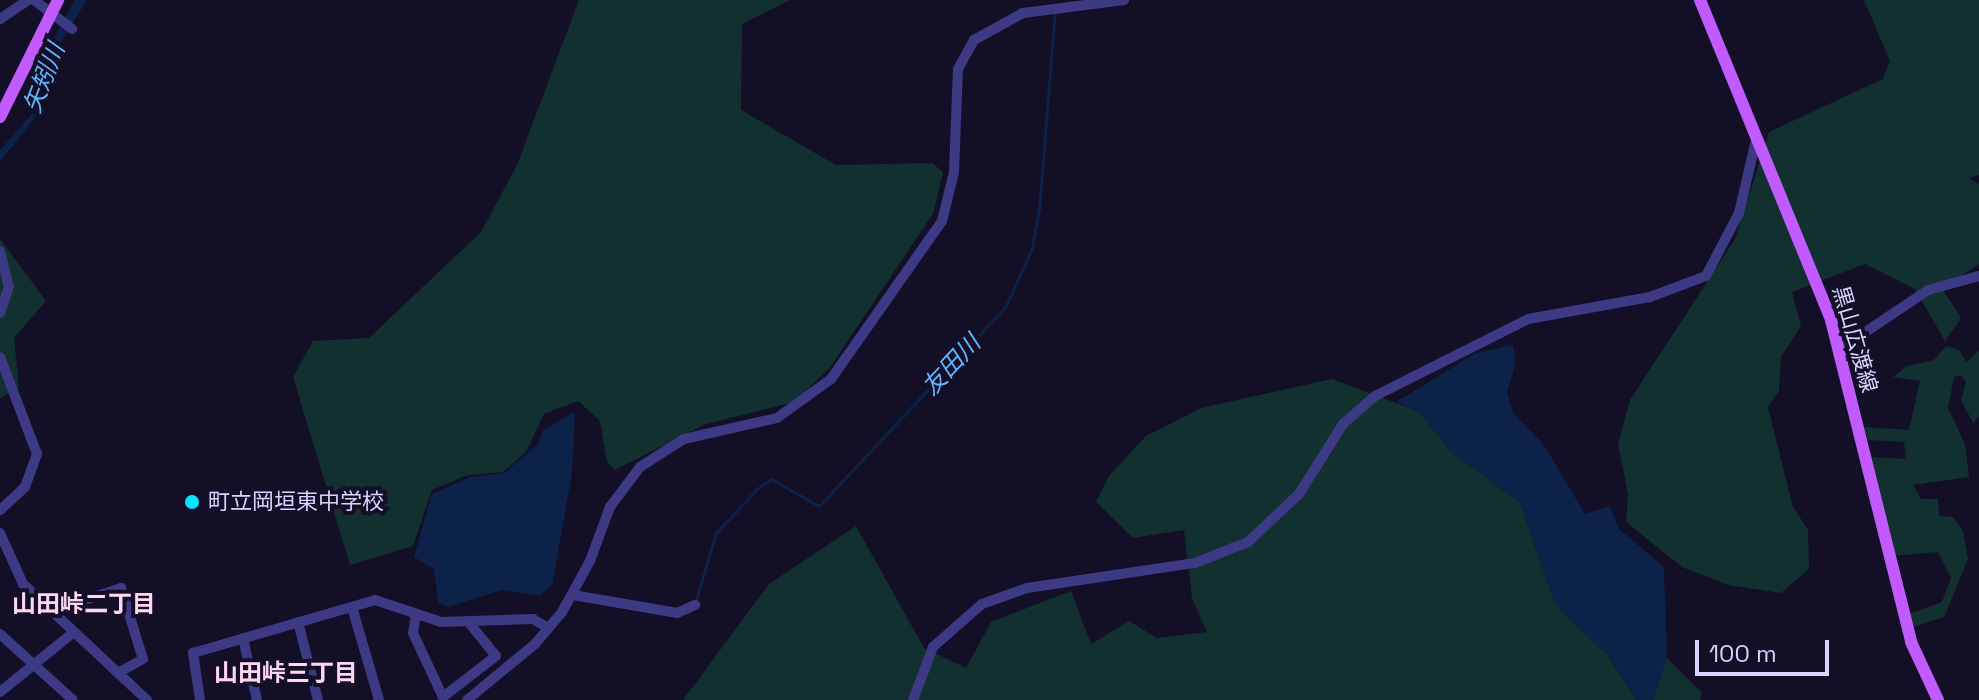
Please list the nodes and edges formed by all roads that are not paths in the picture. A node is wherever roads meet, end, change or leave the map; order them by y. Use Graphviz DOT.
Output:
graph roads {
  1 [pos="28,0"];
  2 [pos="34,0"];
  3 [pos="58,0"];
  4 [pos="1124,0"];
  5 [pos="1700,0"];
  6 [pos="48,15"];
  7 [pos="0,19"];
  8 [pos="72,29"];
  9 [pos="0,117"];
  10 [pos="1756,140"];
  11 [pos="0,251"];
  12 [pos="1979,276"];
  13 [pos="0,313"];
  14 [pos="1840,349"];
  15 [pos="0,357"];
  16 [pos="0,510"];
  17 [pos="0,533"];
  18 [pos="573,595"];
  19 [pos="695,605"];
  20 [pos="352,607"];
  21 [pos="51,611"];
  22 [pos="416,614"];
  23 [pos="298,622"];
  24 [pos="471,625"];
  25 [pos="548,628"];
  26 [pos="74,632"];
  27 [pos="0,634"];
  28 [pos="243,638"];
  29 [pos="34,665"];
  30 [pos="118,673"];
  31 [pos="0,692"];
  32 [pos="73,700"];
  33 [pos="147,700"];
  34 [pos="200,700"];
  35 [pos="257,700"];
  36 [pos="318,700"];
  37 [pos="379,700"];
  38 [pos="467,700"];
  39 [pos="913,700"];
  40 [pos="1938,700"];
  1 -- 7 [label="street"];
  2 -- 6 [label="street"];
  3 -- 6 [label="main road"];
  4 -- 18 [label="street"];
  5 -- 10 [label="main road, 黒山広渡線"];
  6 -- 8 [label="street"];
  6 -- 9 [label="main road"];
  10 -- 14 [label="main road, 黒山広渡線"];
  10 -- 39 [label="street"];
  11 -- 13 [label="street"];
  12 -- 14 [label="street"];
  14 -- 40 [label="main road, 黒山広渡線"];
  15 -- 16 [label="street"];
  17 -- 21 [label="street"];
  18 -- 19 [label="street"];
  18 -- 25 [label="street"];
  20 -- 22 [label="street"];
  20 -- 23 [label="street"];
  20 -- 37 [label="street"];
  21 -- 26 [label="street"];
  21 -- 30 [label="street"];
  22 -- 24 [label="street"];
  22 -- 24 [label="street"];
  23 -- 28 [label="street"];
  23 -- 36 [label="street"];
  24 -- 25 [label="street"];
  25 -- 38 [label="street"];
  26 -- 29 [label="street"];
  26 -- 30 [label="street"];
  27 -- 29 [label="street"];
  28 -- 34 [label="street"];
  28 -- 35 [label="street"];
  29 -- 31 [label="street"];
  29 -- 32 [label="street"];
  30 -- 33 [label="street"];
}
